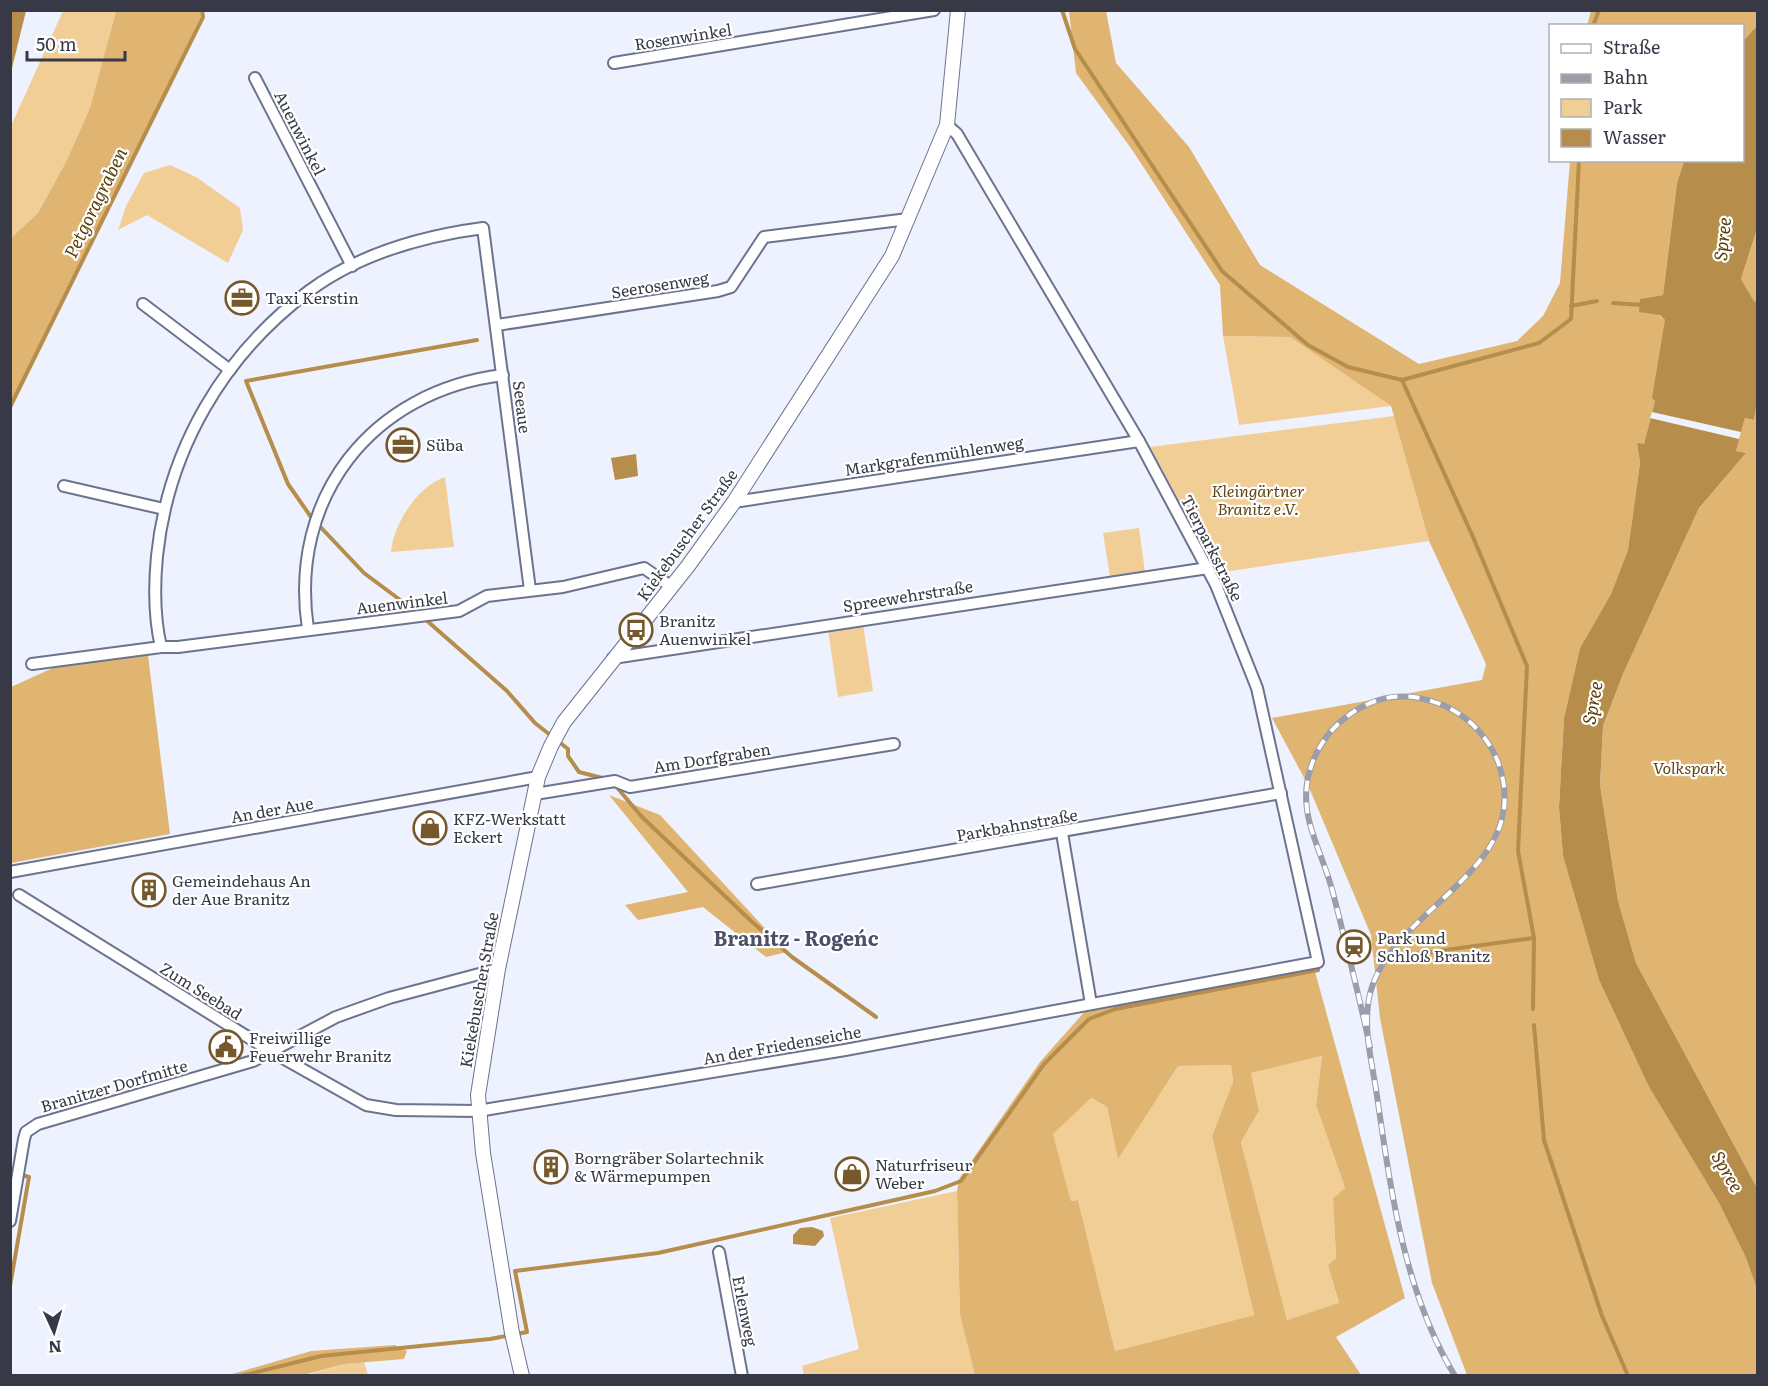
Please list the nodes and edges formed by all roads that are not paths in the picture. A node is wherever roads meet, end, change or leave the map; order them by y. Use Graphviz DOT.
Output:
graph roads {
  1 [pos="934,10"];
  2 [pos="958,10"];
  3 [pos="614,63"];
  4 [pos="255,78"];
  5 [pos="947,125"];
  6 [pos="908,219"];
  7 [pos="352,266"];
  8 [pos="143,304"];
  9 [pos="497,325"];
  10 [pos="230,369"];
  11 [pos="503,375"];
  12 [pos="1139,441"];
  13 [pos="64,486"];
  14 [pos="734,502"];
  15 [pos="164,509"];
  16 [pos="1208,568"];
  17 [pos="672,586"];
  18 [pos="530,590"];
  19 [pos="308,629"];
  20 [pos="161,647"];
  21 [pos="614,658"];
  22 [pos="32,664"];
  23 [pos="894,744"];
  24 [pos="538,777"];
  25 [pos="1281,793"];
  26 [pos="535,794"];
  27 [pos="1062,833"];
  28 [pos="10,872"];
  29 [pos="757,884"];
  30 [pos="19,895"];
  31 [pos="1318,962"];
  32 [pos="498,969"];
  33 [pos="1091,1004"];
  34 [pos="272,1052"];
  35 [pos="478,1111"];
  36 [pos="10,1221"];
  37 [pos="719,1252"];
  38 [pos="522,1376"];
  39 [pos="742,1376"];
  1 -- 3 [label="street, Rosenwinkel"];
  2 -- 5 [label="street, Kiekebuscher Straße"];
  4 -- 7 [label="street, Auenwinkel"];
  5 -- 6 [label="street, Kiekebuscher Straße"];
  5 -- 12 [label="street, Tierparkstraße"];
  6 -- 9 [label="street, Seerosenweg"];
  6 -- 14 [label="street, Kiekebuscher Straße"];
  7 -- 9 [label="street, Seeaue"];
  7 -- 10 [label="street"];
  8 -- 10 [label="street"];
  9 -- 11 [label="street, Seeaue"];
  10 -- 15 [label="street"];
  11 -- 18 [label="street, Seeaue"];
  11 -- 19 [label="street"];
  12 -- 14 [label="street, Markgrafenmühlenweg"];
  12 -- 16 [label="street, Tierparkstraße"];
  13 -- 15 [label="street"];
  14 -- 17 [label="street, Kiekebuscher Straße"];
  15 -- 20 [label="street"];
  16 -- 21 [label="street, Spreewehrstraße"];
  16 -- 25 [label="street, Tierparkstraße"];
  17 -- 18 [label="street, Auenwinkel"];
  17 -- 21 [label="street, Kiekebuscher Straße"];
  18 -- 19 [label="street, Auenwinkel"];
  19 -- 20 [label="street, Auenwinkel"];
  20 -- 22 [label="street, Auenwinkel"];
  21 -- 24 [label="street, Kiekebuscher Straße"];
  23 -- 26 [label="street, Am Dorfgraben"];
  24 -- 26 [label="street, Kiekebuscher Straße"];
  24 -- 28 [label="street, An der Aue"];
  25 -- 27 [label="street, Parkbahnstraße"];
  25 -- 31 [label="street, Tierparkstraße"];
  26 -- 32 [label="street, Kiekebuscher Straße"];
  27 -- 29 [label="street, Parkbahnstraße"];
  27 -- 33 [label="street"];
  30 -- 34 [label="street, Zum Seebad"];
  31 -- 33 [label="street, An der Friedenseiche"];
  32 -- 34 [label="street, Branitzer Dorfmitte"];
  32 -- 35 [label="street, Kiekebuscher Straße"];
  33 -- 35 [label="street, An der Friedenseiche"];
  34 -- 35 [label="street, Zum Seebad"];
  34 -- 36 [label="street, Branitzer Dorfmitte"];
  35 -- 38 [label="street, Kiekebuscher Straße"];
  37 -- 39 [label="street, Erlenweg"];
}
